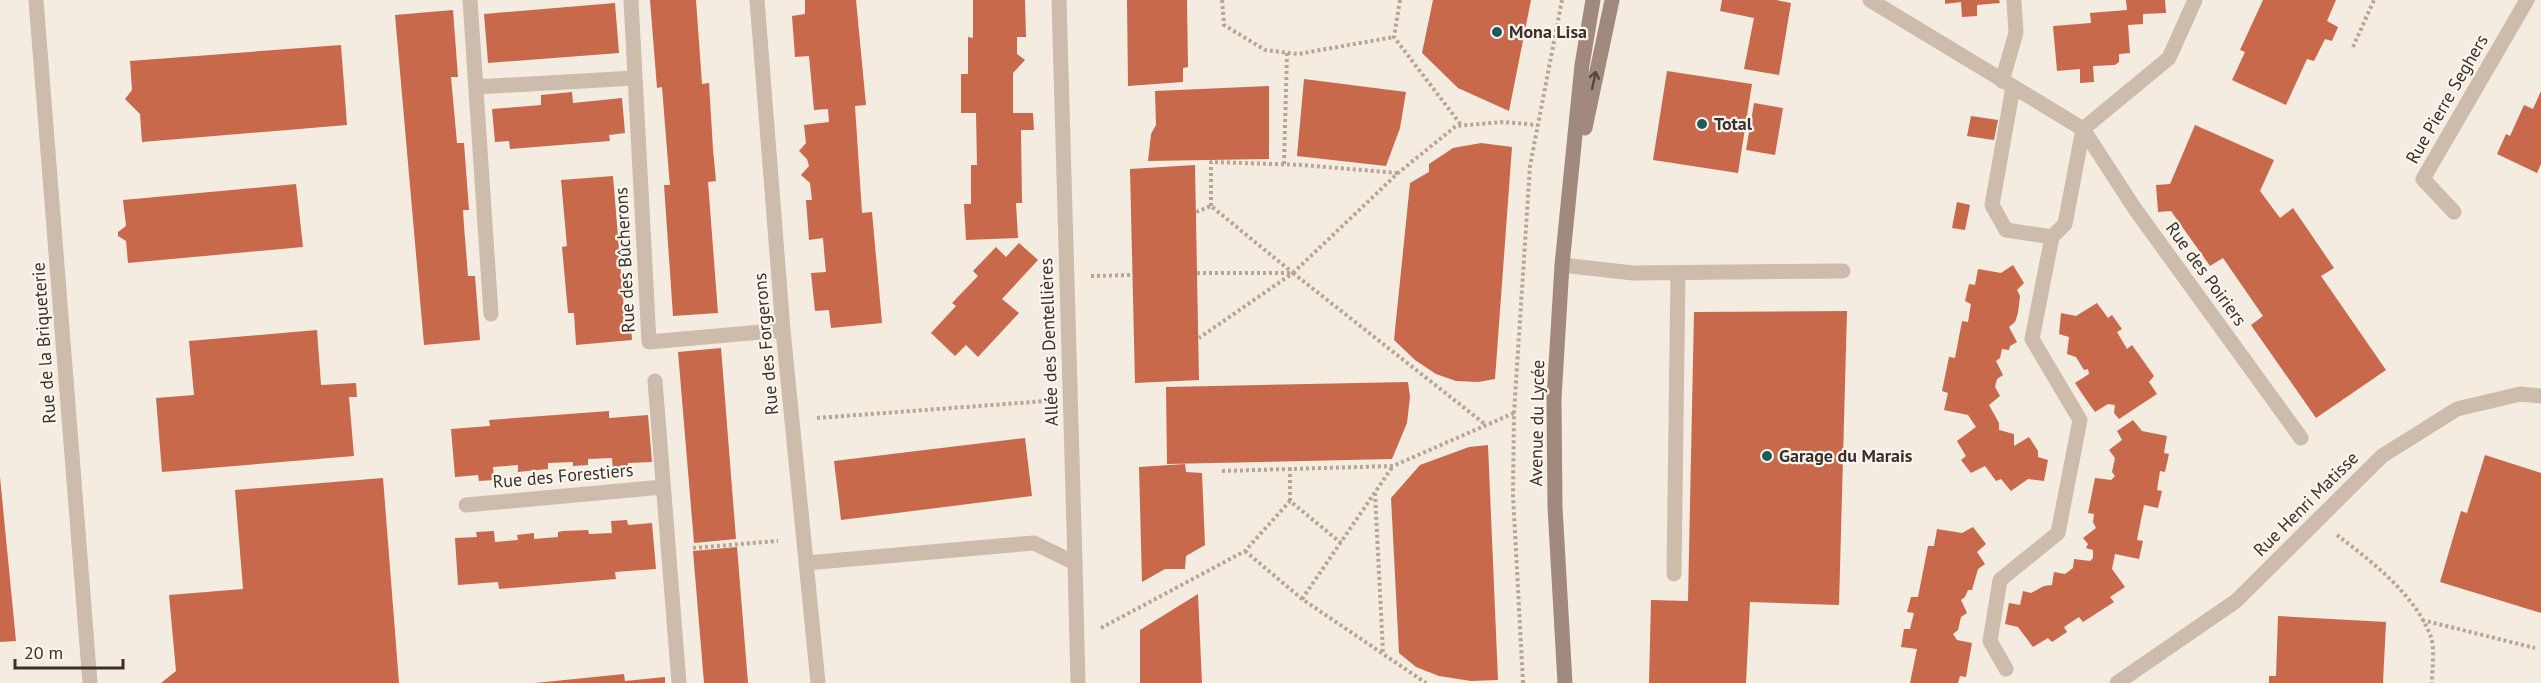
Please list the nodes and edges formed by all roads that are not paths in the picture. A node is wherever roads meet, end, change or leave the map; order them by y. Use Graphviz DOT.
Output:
graph roads {
  1 [pos="36,0"];
  2 [pos="470,0"];
  3 [pos="631,0"];
  4 [pos="758,0"];
  5 [pos="1059,0"];
  6 [pos="1593,0"];
  7 [pos="1612,0"];
  8 [pos="1870,0"];
  9 [pos="2014,0"];
  10 [pos="2195,0"];
  11 [pos="2527,0"];
  12 [pos="635,78"];
  13 [pos="2008,84"];
  14 [pos="476,87"];
  15 [pos="2083,129"];
  16 [pos="2454,212"];
  17 [pos="1568,220"];
  18 [pos="2052,237"];
  19 [pos="1562,265"];
  20 [pos="1843,271"];
  21 [pos="1678,273"];
  22 [pos="491,314"];
  23 [pos="783,330"];
  24 [pos="655,381"];
  25 [pos="2541,396"];
  26 [pos="2301,438"];
  27 [pos="663,487"];
  28 [pos="466,505"];
  29 [pos="806,563"];
  30 [pos="1075,563"];
  31 [pos="1674,574"];
  32 [pos="1561,628"];
  33 [pos="2006,669"];
  34 [pos="90,683"];
  35 [pos="679,683"];
  36 [pos="818,683"];
  37 [pos="1078,683"];
  38 [pos="1565,683"];
  39 [pos="1571,683"];
  40 [pos="2117,683"];
  1 -- 34 [label="street, Rue de la Briqueterie"];
  2 -- 14 [label="street"];
  3 -- 12 [label="street, Rue des Bûcherons"];
  4 -- 23 [label="street, Rue des Forgerons"];
  5 -- 30 [label="street, Allée des Dentellières"];
  6 -- 17 [label="main road, Avenue du Lycée"];
  17 -- 7 [label="main road, Avenue du Lycée, one-way"];
  8 -- 13 [label="street, Rue des Poiriers"];
  9 -- 13 [label="street"];
  10 -- 15 [label="street"];
  11 -- 16 [label="street, Rue Pierre Seghers"];
  12 -- 14 [label="street"];
  12 -- 23 [label="street, Rue des Bûcherons"];
  13 -- 15 [label="street, Rue des Poiriers"];
  13 -- 18 [label="street"];
  14 -- 22 [label="street"];
  15 -- 18 [label="street"];
  15 -- 26 [label="street, Rue des Poiriers"];
  17 -- 19 [label="main road, Avenue du Lycée"];
  18 -- 33 [label="street"];
  19 -- 21 [label="street"];
  19 -- 32 [label="main road, Avenue du Lycée"];
  20 -- 21 [label="street"];
  21 -- 31 [label="street"];
  23 -- 29 [label="street, Rue des Forgerons"];
  24 -- 27 [label="street"];
  25 -- 40 [label="street, Rue Henri Matisse"];
  27 -- 28 [label="street, Rue des Forestiers"];
  27 -- 35 [label="street"];
  29 -- 30 [label="street"];
  29 -- 36 [label="street, Rue des Forgerons"];
  30 -- 37 [label="street, Allée des Dentellières"];
  32 -- 38 [label="main road, Avenue du Lycée"];
  32 -- 39 [label="main road, Avenue du Lycée"];
}
